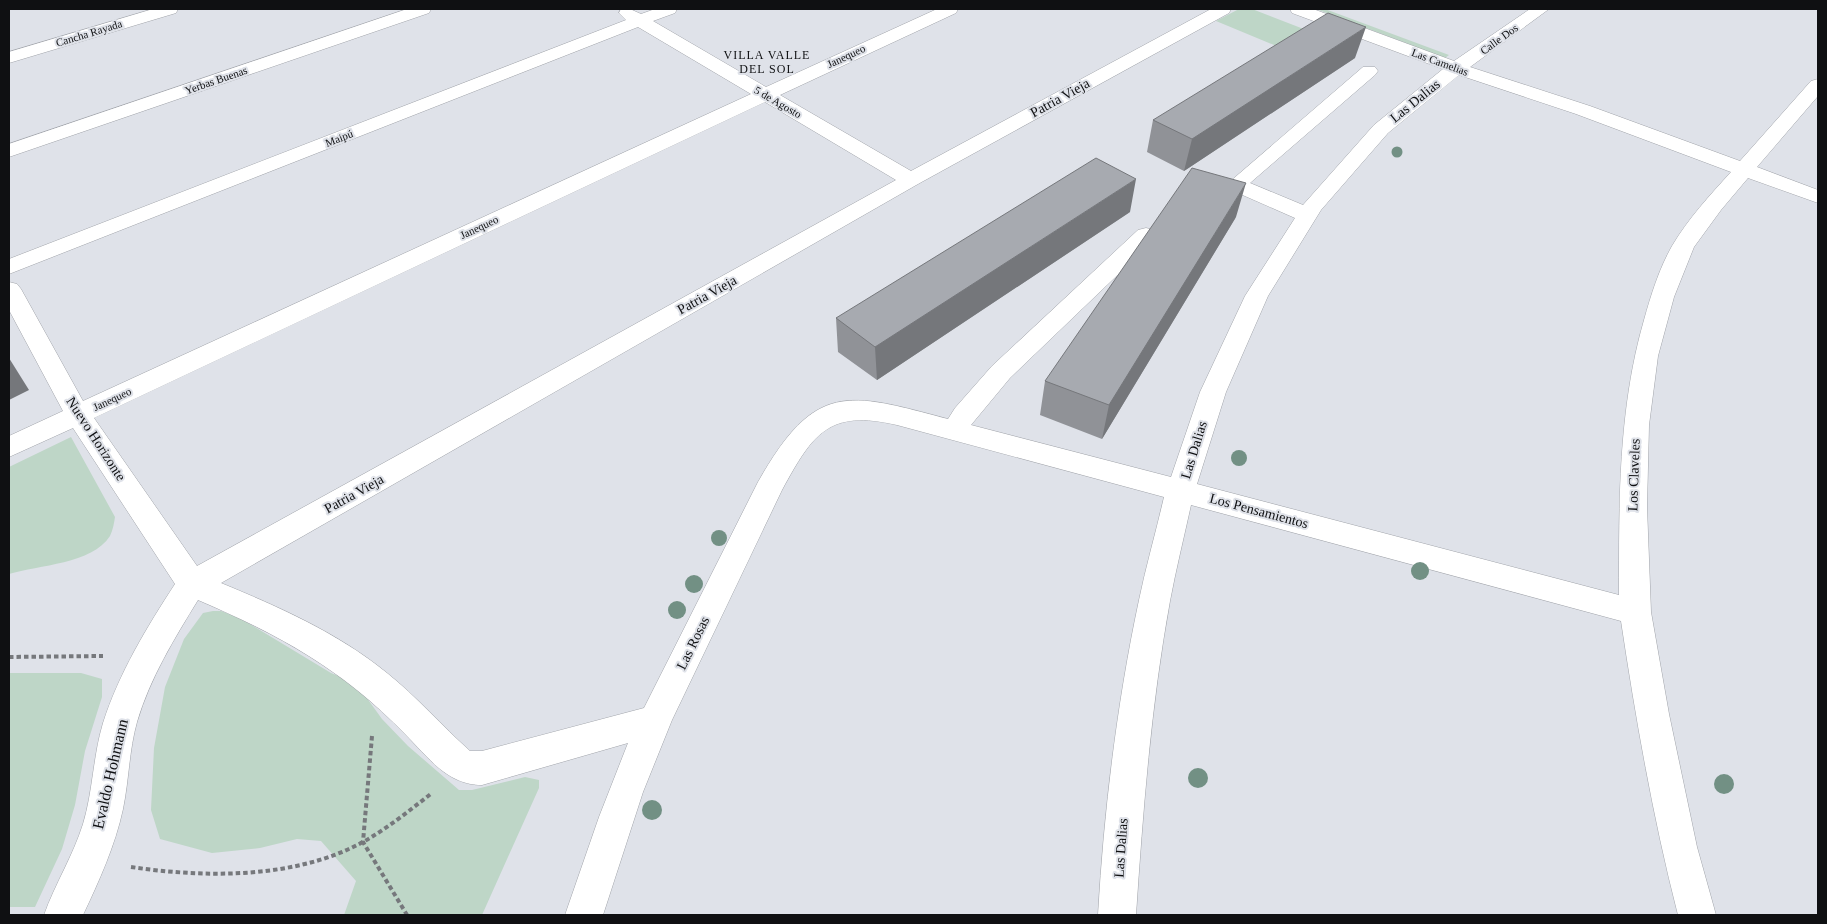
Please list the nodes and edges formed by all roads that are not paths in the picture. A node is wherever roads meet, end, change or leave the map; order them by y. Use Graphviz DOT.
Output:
graph roads {
  1 [pos="170,9"];
  2 [pos="423,9"];
  3 [pos="620,9"];
  4 [pos="669,9"];
  5 [pos="950,9"];
  6 [pos="1223,9"];
  7 [pos="1298,9"];
  8 [pos="1341,9"];
  9 [pos="1541,9"];
  10 [pos="639,20"];
  11 [pos="9,58"];
  12 [pos="1464,63"];
  13 [pos="1369,72"];
  14 [pos="1818,85"];
  15 [pos="764,94"];
  16 [pos="9,151"];
  17 [pos="1744,170"];
  18 [pos="911,180"];
  19 [pos="1818,197"];
  20 [pos="1307,215"];
  21 [pos="1146,235"];
  22 [pos="9,266"];
  23 [pos="9,289"];
  24 [pos="853,409"];
  25 [pos="78,415"];
  26 [pos="954,432"];
  27 [pos="9,447"];
  28 [pos="1182,490"];
  29 [pos="192,584"];
  30 [pos="1635,612"];
  31 [pos="655,720"];
  32 [pos="63,915"];
  33 [pos="584,915"];
  34 [pos="1117,915"];
  35 [pos="1697,915"];
  1 -- 11 [label="street, Cancha Rayada"];
  2 -- 16 [label="street, Yerbas Buenas"];
  3 -- 10 [label="street, 5 de Agosto"];
  4 -- 10 [label="street, Maipú"];
  5 -- 15 [label="street, Janequeo"];
  6 -- 18 [label="street, Patria Vieja"];
  7 -- 12 [label="street, Las Camelias"];
  8 -- 12 [label="street, Las Camelias"];
  9 -- 12 [label="street, Calle Dos"];
  10 -- 15 [label="street, 5 de Agosto"];
  10 -- 22 [label="street, Maipú"];
  12 -- 17 [label="street, Las Camelias"];
  12 -- 20 [label="street, Las Dalias"];
  13 -- 20 [label="street"];
  14 -- 17 [label="street, Los Claveles"];
  15 -- 18 [label="street, 5 de Agosto"];
  15 -- 25 [label="street, Janequeo"];
  17 -- 19 [label="street, Las Camelias"];
  17 -- 30 [label="street, Los Claveles"];
  18 -- 29 [label="street, Patria Vieja"];
  20 -- 28 [label="street, Las Dalias"];
  21 -- 26 [label="street"];
  23 -- 25 [label="street, Nuevo Horizonte"];
  24 -- 26 [label="street, Los Pensamientos"];
  24 -- 31 [label="street, Las Rosas"];
  25 -- 27 [label="street, Janequeo"];
  25 -- 29 [label="street, Nuevo Horizonte"];
  26 -- 28 [label="street, Los Pensamientos"];
  28 -- 30 [label="street, Los Pensamientos"];
  28 -- 34 [label="street, Las Dalias"];
  29 -- 31 [label="street"];
  29 -- 32 [label="street, Evaldo Hohmann"];
  30 -- 35 [label="street, Los Claveles"];
  31 -- 33 [label="street, Las Rosas"];
}
